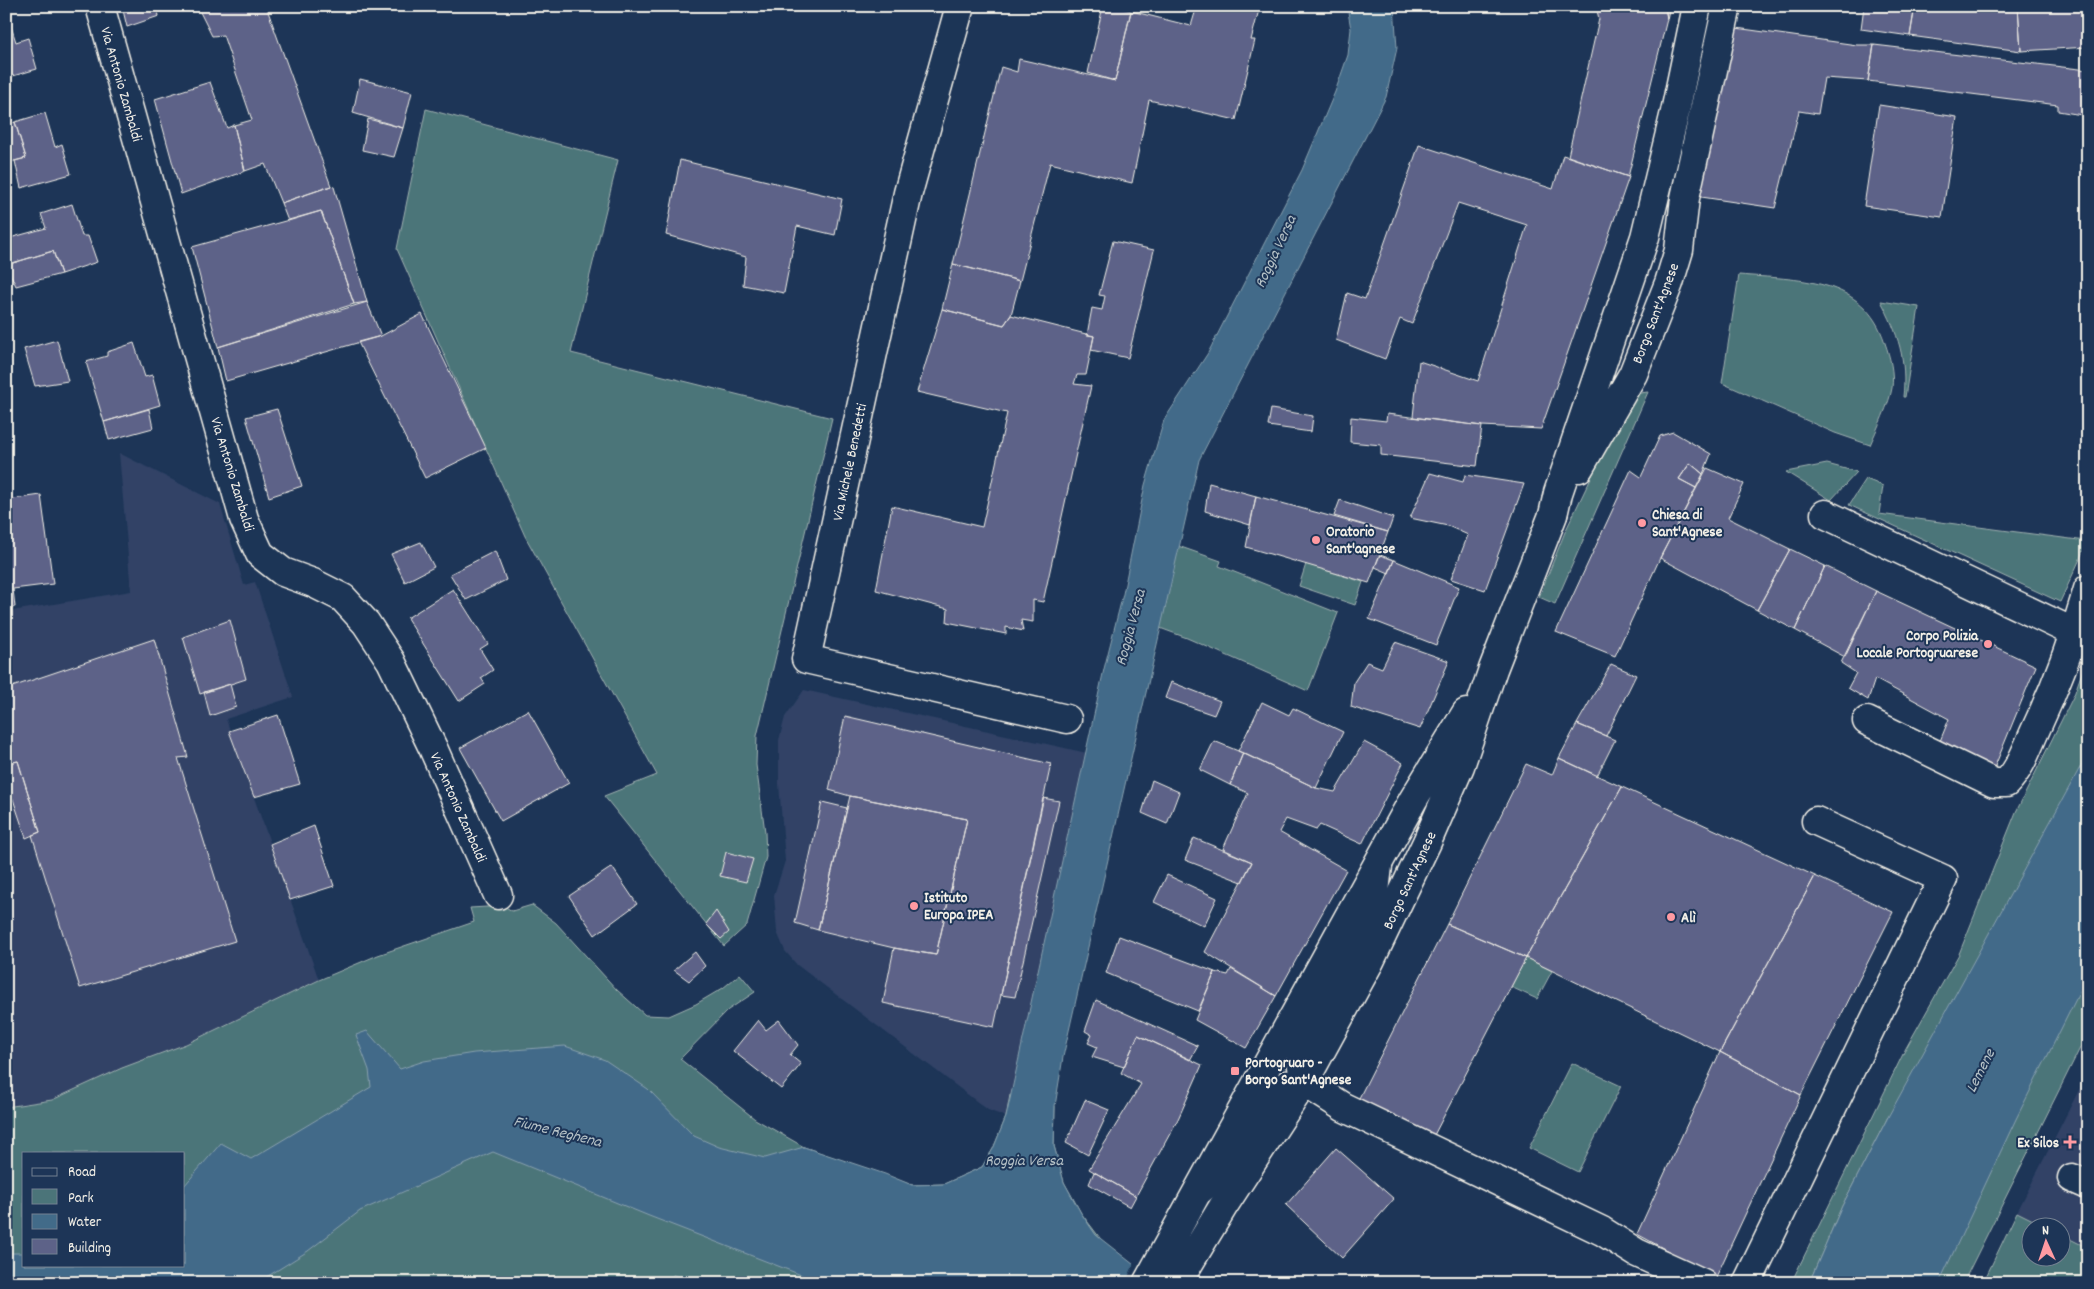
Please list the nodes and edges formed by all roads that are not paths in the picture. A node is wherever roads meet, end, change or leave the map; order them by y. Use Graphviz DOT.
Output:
graph roads {
  1 [pos="100,6"];
  2 [pos="960,6"];
  3 [pos="1697,6"];
  4 [pos="1728,6"];
  5 [pos="1553,514"];
  6 [pos="1825,514"];
  7 [pos="2088,588"];
  8 [pos="2075,632"];
  9 [pos="1493,669"];
  10 [pos="1067,718"];
  11 [pos="1867,721"];
  12 [pos="1816,821"];
  13 [pos="1378,865"];
  14 [pos="498,895"];
  15 [pos="1304,1082"];
  16 [pos="1199,1191"];
  17 [pos="1147,1283"];
  18 [pos="1177,1283"];
  19 [pos="1703,1283"];
  20 [pos="1747,1283"];
  1 -- 14 [label="main road, Via Antonio Zambaldi"];
  2 -- 10 [label="main road, Via Michele Benedetti"];
  3 -- 5 [label="main road, Borgo Sant'Agnese"];
  4 -- 5 [label="main road, Borgo Sant'Agnese"];
  5 -- 9 [label="main road, Borgo Sant'Agnese"];
  6 -- 8 [label="main road"];
  7 -- 8 [label="main road"];
  8 -- 11 [label="main road"];
  9 -- 13 [label="main road, Borgo Sant'Agnese"];
  9 -- 15 [label="main road, Borgo Sant'Agnese"];
  12 -- 20 [label="main road"];
  13 -- 15 [label="main road, Borgo Sant'Agnese"];
  13 -- 16 [label="main road, Borgo Sant'Agnese"];
  15 -- 16 [label="main road, Borgo Sant'Agnese"];
  15 -- 18 [label="main road, Borgo Sant'Agnese"];
  15 -- 19 [label="main road"];
  16 -- 17 [label="main road, Borgo Sant'Agnese"];
}
